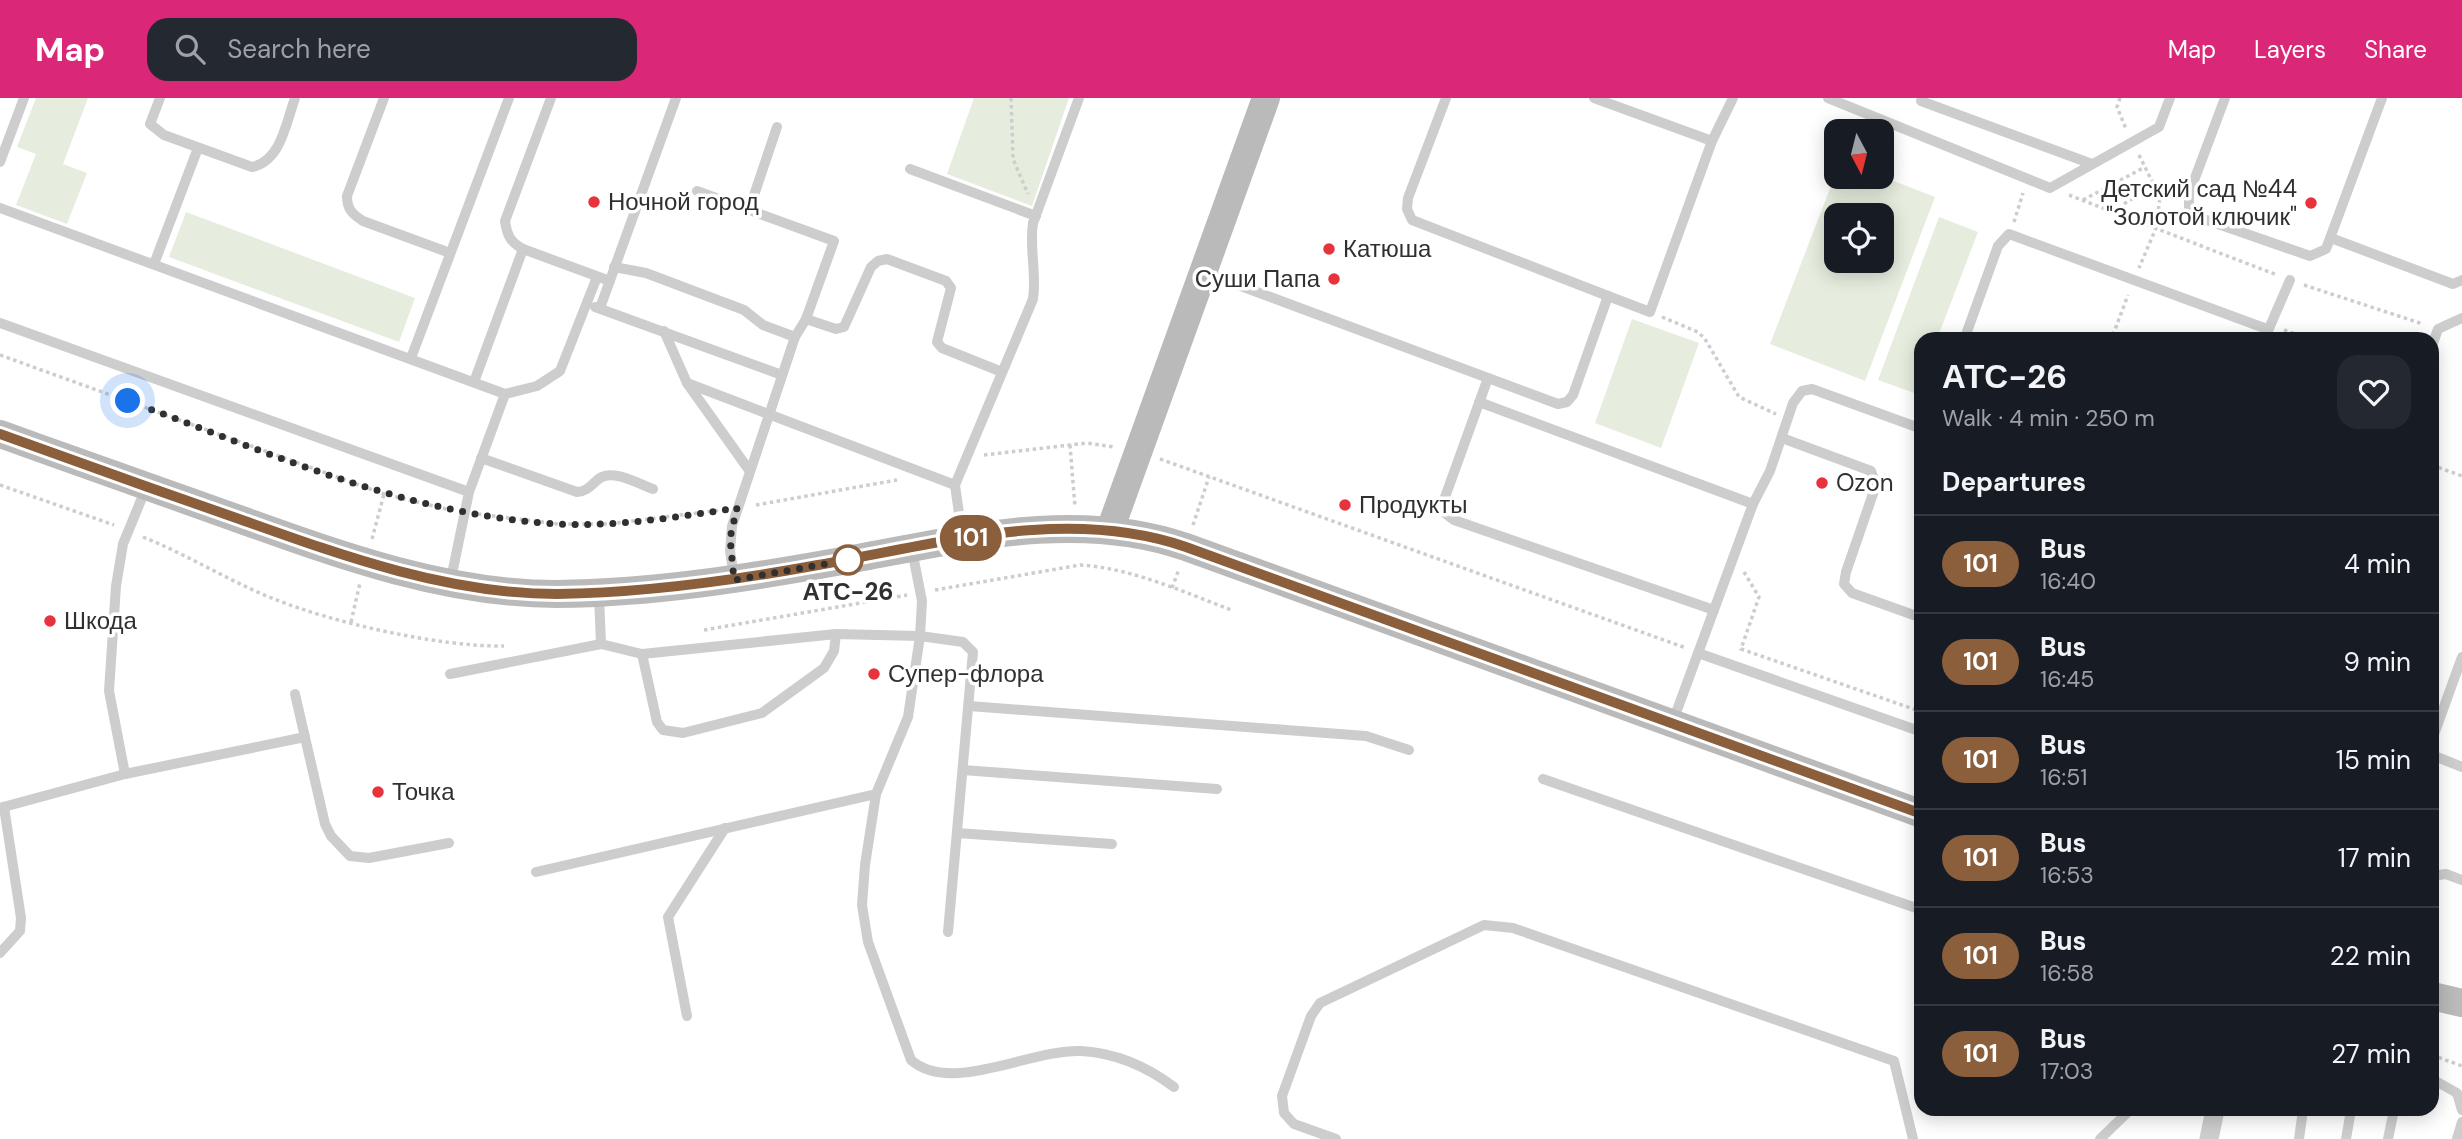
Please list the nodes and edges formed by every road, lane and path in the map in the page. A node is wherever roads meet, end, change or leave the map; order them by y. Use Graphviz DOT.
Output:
graph roads {
  1 [pos="24,98"];
  2 [pos="160,98"];
  3 [pos="295,98"];
  4 [pos="384,98"];
  5 [pos="509,98"];
  6 [pos="551,98"];
  7 [pos="676,98"];
  8 [pos="1011,98"];
  9 [pos="1079,98"];
  10 [pos="1266,98"];
  11 [pos="1446,98"];
  12 [pos="1594,98"];
  13 [pos="1733,98"];
  14 [pos="1828,98"];
  15 [pos="2170,98"];
  16 [pos="2225,98"];
  17 [pos="2382,98"];
  18 [pos="1921,101"];
  19 [pos="777,127"];
  20 [pos="1712,141"];
  21 [pos="198,148"];
  22 [pos="0,162"];
  23 [pos="2092,164"];
  24 [pos="910,169"];
  25 [pos="2027,181"];
  26 [pos="2155,185"];
  27 [pos="2050,188"];
  28 [pos="697,191"];
  29 [pos="2083,200"];
  30 [pos="0,208"];
  31 [pos="749,210"];
  32 [pos="2112,211"];
  33 [pos="1036,216"];
  34 [pos="2155,228"];
  35 [pos="2009,234"];
  36 [pos="2331,238"];
  37 [pos="523,249"];
  38 [pos="450,253"];
  39 [pos="154,264"];
  40 [pos="614,267"];
  41 [pos="1202,272"];
  42 [pos="597,277"];
  43 [pos="2290,280"];
  44 [pos="2462,280"];
  45 [pos="610,281"];
  46 [pos="1608,296"];
  47 [pos="587,303"];
  48 [pos="600,308"];
  49 [pos="2122,310"];
  50 [pos="1650,312"];
  51 [pos="2462,318"];
  52 [pos="806,319"];
  53 [pos="0,323"];
  54 [pos="2438,329"];
  55 [pos="664,331"];
  56 [pos="2267,331"];
  57 [pos="1967,332"];
  58 [pos="2114,332"];
  59 [pos="2437,332"];
  60 [pos="795,337"];
  61 [pos="0,355"];
  62 [pos="411,358"];
  63 [pos="1002,372"];
  64 [pos="782,375"];
  65 [pos="1488,378"];
  66 [pos="474,382"];
  67 [pos="687,383"];
  68 [pos="505,394"];
  69 [pos="1479,402"];
  70 [pos="769,414"];
  71 [pos="1788,419"];
  72 [pos="1914,426"];
  73 [pos="0,434"];
  74 [pos="1782,438"];
  75 [pos="1137,453"];
  76 [pos="966,457"];
  77 [pos="481,458"];
  78 [pos="2439,468"];
  79 [pos="749,470"];
  80 [pos="928,475"];
  81 [pos="2462,476"];
  82 [pos="955,485"];
  83 [pos="146,486"];
  84 [pos="653,489"];
  85 [pos="469,492"];
  86 [pos="1753,504"];
  87 [pos="737,508"];
  88 [pos="463,512"];
  89 [pos="1110,530"];
  90 [pos="963,539"];
  91 [pos="912,548"];
  92 [pos="1742,568"];
  93 [pos="734,580"];
  94 [pos="450,583"];
  95 [pos="599,593"];
  96 [pos="1714,610"];
  97 [pos="1914,615"];
  98 [pos="836,634"];
  99 [pos="920,636"];
  100 [pos="600,644"];
  101 [pos="1698,653"];
  102 [pos="642,654"];
  103 [pos="2462,657"];
  104 [pos="450,674"];
  105 [pos="295,694"];
  106 [pos="969,706"];
  107 [pos="1914,709"];
  108 [pos="2439,721"];
  109 [pos="1672,723"];
  110 [pos="1914,729"];
  111 [pos="305,737"];
  112 [pos="1409,750"];
  113 [pos="2439,758"];
  114 [pos="2462,767"];
  115 [pos="963,770"];
  116 [pos="124,774"];
  117 [pos="1543,779"];
  118 [pos="1217,789"];
  119 [pos="876,794"];
  120 [pos="1,808"];
  121 [pos="1914,811"];
  122 [pos="725,828"];
  123 [pos="957,833"];
  124 [pos="449,842"];
  125 [pos="1112,844"];
  126 [pos="536,872"];
  127 [pos="2439,875"];
  128 [pos="2462,880"];
  129 [pos="1914,907"];
  130 [pos="948,932"];
  131 [pos="0,953"];
  132 [pos="2439,998"];
  133 [pos="2462,1003"];
  134 [pos="687,1016"];
  135 [pos="2439,1058"];
  136 [pos="2462,1066"];
  137 [pos="2439,1083"];
  138 [pos="1174,1087"];
  139 [pos="2462,1110"];
  140 [pos="2124,1116"];
  141 [pos="2214,1116"];
  142 [pos="2302,1116"];
  143 [pos="2350,1116"];
  144 [pos="2394,1116"];
  145 [pos="2462,1122"];
  146 [pos="1336,1139"];
  147 [pos="1913,1139"];
  148 [pos="2100,1139"];
  149 [pos="2209,1139"];
  150 [pos="2299,1139"];
  151 [pos="2346,1139"];
  152 [pos="2388,1139"];
  153 [pos="2457,1139"];
  1 -- 22 [label="lane"];
  2 -- 21 [label="lane"];
  3 -- 21 [label="lane"];
  4 -- 38 [label="lane"];
  5 -- 38 [label="lane"];
  6 -- 37 [label="lane"];
  7 -- 40 [label="lane"];
  8 -- 33 [label="path"];
  9 -- 33 [label="lane"];
  10 -- 41 [label="main road"];
  11 -- 46 [label="lane"];
  12 -- 20 [label="lane"];
  13 -- 20 [label="lane"];
  14 -- 25 [label="lane"];
  15 -- 23 [label="lane"];
  16 -- 36 [label="lane"];
  17 -- 36 [label="lane"];
  18 -- 23 [label="lane"];
  19 -- 31 [label="lane"];
  20 -- 50 [label="lane"];
  21 -- 39 [label="lane"];
  23 -- 27 [label="lane"];
  24 -- 33 [label="lane"];
  25 -- 27 [label="lane"];
  25 -- 35 [label="path"];
  26 -- 29 [label="path"];
  26 -- 32 [label="path"];
  26 -- 34 [label="path"];
  27 -- 29 [label="path"];
  28 -- 31 [label="lane"];
  29 -- 32 [label="path"];
  30 -- 39 [label="lane"];
  31 -- 52 [label="lane"];
  32 -- 34 [label="path"];
  33 -- 63 [label="lane"];
  34 -- 43 [label="path"];
  35 -- 56 [label="lane"];
  35 -- 57 [label="lane"];
  36 -- 44 [label="lane"];
  37 -- 42 [label="lane"];
  37 -- 66 [label="lane"];
  38 -- 62 [label="lane"];
  39 -- 62 [label="lane"];
  40 -- 45 [label="lane"];
  40 -- 60 [label="lane"];
  41 -- 65 [label="lane"];
  41 -- 75 [label="main road"];
  42 -- 45 [label="lane"];
  42 -- 47 [label="lane"];
  43 -- 54 [label="path"];
  43 -- 56 [label="lane"];
  45 -- 48 [label="lane"];
  46 -- 50 [label="lane"];
  46 -- 65 [label="lane"];
  47 -- 48 [label="lane"];
  47 -- 68 [label="lane"];
  48 -- 55 [label="lane"];
  49 -- 58 [label="path"];
  50 -- 71 [label="path"];
  51 -- 54 [label="lane"];
  52 -- 60 [label="lane"];
  52 -- 63 [label="lane"];
  53 -- 85 [label="lane"];
  54 -- 59 [label="lane"];
  55 -- 64 [label="lane"];
  55 -- 67 [label="lane"];
  60 -- 64 [label="lane"];
  61 -- 88 [label="path"];
  62 -- 66 [label="lane"];
  63 -- 76 [label="lane"];
  64 -- 70 [label="lane"];
  65 -- 69 [label="lane"];
  66 -- 68 [label="lane"];
  67 -- 70 [label="lane"];
  67 -- 79 [label="lane"];
  68 -- 77 [label="lane"];
  69 -- 86 [label="lane"];
  69 -- 96 [label="lane"];
  70 -- 79 [label="lane"];
  70 -- 80 [label="lane"];
  71 -- 72 [label="lane"];
  71 -- 74 [label="lane"];
  73 -- 83 [label="main road"];
  74 -- 86 [label="lane"];
  74 -- 97 [label="lane"];
  75 -- 76 [label="path"];
  75 -- 89 [label="main road"];
  75 -- 101 [label="path"];
  76 -- 82 [label="lane"];
  77 -- 84 [label="lane"];
  77 -- 85 [label="lane"];
  78 -- 81 [label="path"];
  79 -- 87 [label="lane"];
  80 -- 82 [label="lane"];
  80 -- 87 [label="path"];
  82 -- 90 [label="lane"];
  83 -- 94 [label="main road"];
  83 -- 116 [label="lane"];
  85 -- 88 [label="lane"];
  86 -- 96 [label="lane"];
  87 -- 88 [label="path"];
  87 -- 93 [label="lane"];
  88 -- 94 [label="lane"];
  89 -- 90 [label="main road"];
  89 -- 109 [label="main road"];
  90 -- 91 [label="main road"];
  91 -- 93 [label="main road"];
  91 -- 99 [label="lane"];
  92 -- 107 [label="path"];
  93 -- 95 [label="main road"];
  94 -- 95 [label="main road"];
  95 -- 100 [label="lane"];
  96 -- 101 [label="lane"];
  98 -- 99 [label="lane"];
  98 -- 102 [label="lane"];
  98 -- 102 [label="lane"];
  99 -- 106 [label="lane"];
  99 -- 119 [label="lane"];
  100 -- 102 [label="lane"];
  100 -- 104 [label="lane"];
  101 -- 109 [label="lane"];
  101 -- 110 [label="lane"];
  103 -- 108 [label="lane"];
  105 -- 111 [label="lane"];
  106 -- 112 [label="lane"];
  106 -- 115 [label="lane"];
  109 -- 121 [label="main road"];
  111 -- 116 [label="lane"];
  111 -- 124 [label="lane"];
  113 -- 114 [label="lane"];
  115 -- 118 [label="lane"];
  115 -- 123 [label="lane"];
  116 -- 120 [label="lane"];
  117 -- 129 [label="lane"];
  119 -- 122 [label="lane"];
  119 -- 138 [label="lane"];
  120 -- 131 [label="lane"];
  122 -- 126 [label="lane"];
  122 -- 134 [label="lane"];
  123 -- 125 [label="lane"];
  123 -- 130 [label="lane"];
  127 -- 128 [label="lane"];
  132 -- 133 [label="main road"];
  135 -- 136 [label="path"];
  137 -- 139 [label="lane"];
  140 -- 148 [label="lane"];
  141 -- 149 [label="street"];
  142 -- 150 [label="lane"];
  143 -- 151 [label="lane"];
  144 -- 152 [label="lane"];
  145 -- 153 [label="lane"];
  146 -- 147 [label="lane"];
}
